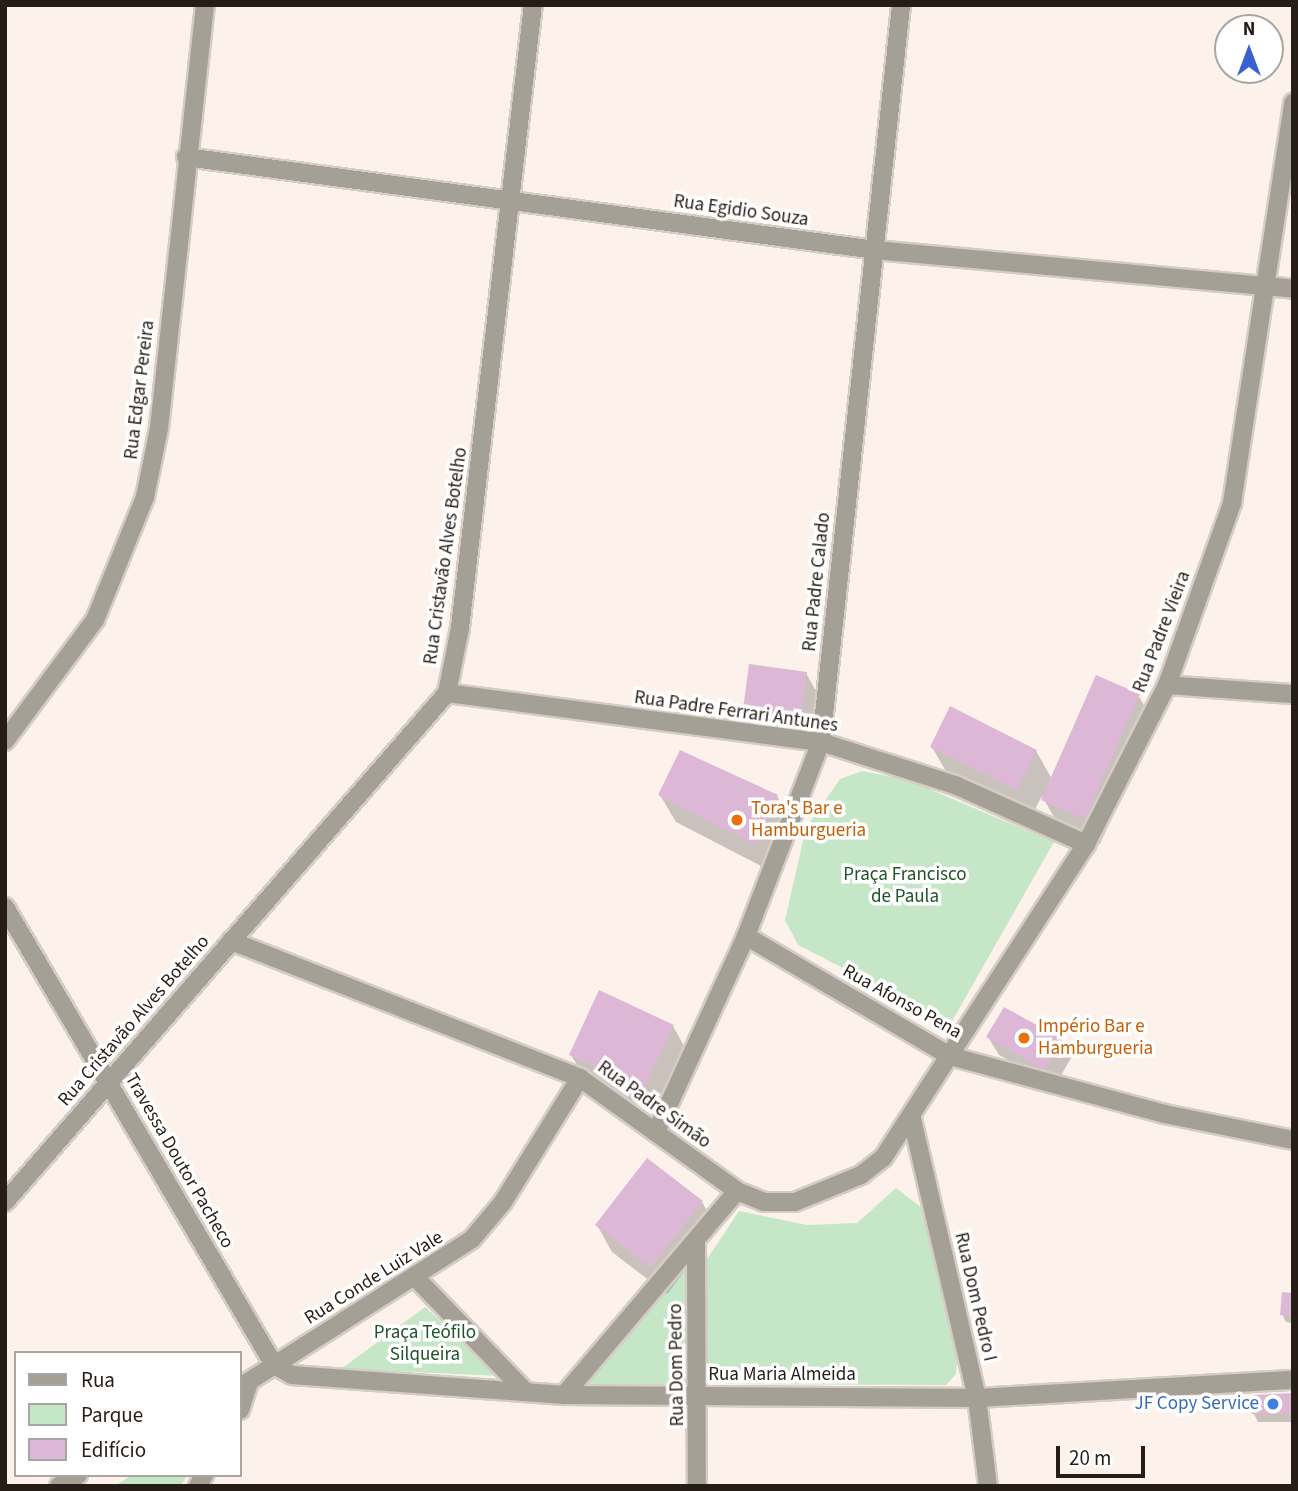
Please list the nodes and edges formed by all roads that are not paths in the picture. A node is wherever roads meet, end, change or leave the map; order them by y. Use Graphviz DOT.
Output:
graph roads {
  1 [pos="205,5"];
  2 [pos="533,5"];
  3 [pos="901,5"];
  4 [pos="1293,103"];
  5 [pos="186,157"];
  6 [pos="509,201"];
  7 [pos="876,250"];
  8 [pos="1266,286"];
  9 [pos="1293,289"];
  10 [pos="1167,685"];
  11 [pos="447,693"];
  12 [pos="1293,694"];
  13 [pos="5,741"];
  14 [pos="821,742"];
  15 [pos="1086,844"];
  16 [pos="5,907"];
  17 [pos="746,936"];
  18 [pos="231,941"];
  19 [pos="950,1056"];
  20 [pos="580,1078"];
  21 [pos="109,1083"];
  22 [pos="912,1119"];
  23 [pos="656,1132"];
  24 [pos="1293,1140"];
  25 [pos="737,1191"];
  26 [pos="5,1202"];
  27 [pos="696,1244"];
  28 [pos="415,1277"];
  29 [pos="274,1365"];
  30 [pos="1293,1380"];
  31 [pos="244,1385"];
  32 [pos="525,1391"];
  33 [pos="564,1395"];
  34 [pos="699,1395"];
  35 [pos="977,1398"];
  36 [pos="75,1477"];
  37 [pos="59,1486"];
  38 [pos="697,1486"];
  39 [pos="988,1486"];
  1 -- 5 [label="street, Rua Edgar Pereira"];
  2 -- 6 [label="street, Rua Cristavão Alves Botelho"];
  3 -- 7 [label="street, Rua Padre Calado"];
  4 -- 8 [label="street, Rua Padre Vieira"];
  5 -- 6 [label="street, Rua Egidio Souza"];
  5 -- 13 [label="street, Rua Edgar Pereira"];
  6 -- 7 [label="street, Rua Egidio Souza"];
  6 -- 11 [label="street, Rua Cristavão Alves Botelho"];
  7 -- 8 [label="street, Rua Egidio Souza"];
  7 -- 14 [label="street, Rua Padre Calado"];
  8 -- 9 [label="street, Rua Egidio Souza"];
  8 -- 10 [label="street, Rua Padre Vieira"];
  10 -- 12 [label="street"];
  10 -- 15 [label="street, Rua Padre Vieira"];
  11 -- 14 [label="street, Rua Padre Ferrari Antunes"];
  11 -- 18 [label="street, Rua Cristavão Alves Botelho"];
  14 -- 15 [label="street, Rua Padre Ferrari Antunes"];
  14 -- 17 [label="street, Rua Padre Calado"];
  15 -- 19 [label="street, Rua Padre Vieira"];
  16 -- 21 [label="street, Travessa Doutor Pacheco"];
  17 -- 19 [label="street, Rua Afonso Pena"];
  17 -- 23 [label="street, Rua Padre Calado"];
  18 -- 20 [label="street, Rua Padre Simão"];
  18 -- 21 [label="street, Rua Cristavão Alves Botelho"];
  19 -- 22 [label="street, Rua Padre Vieira"];
  19 -- 24 [label="street, Rua Afonso Pena"];
  20 -- 23 [label="street, Rua Padre Simão"];
  20 -- 28 [label="street, Rua Conde Luiz Vale"];
  21 -- 26 [label="street, Rua Cristavão Alves Botelho"];
  21 -- 29 [label="street, Travessa Doutor Pacheco"];
  22 -- 25 [label="street, Rua Padre Simão"];
  22 -- 35 [label="street, Rua Dom Pedro I"];
  23 -- 25 [label="street, Rua Padre Simão"];
  25 -- 27 [label="street"];
  27 -- 33 [label="street"];
  27 -- 34 [label="street, Rua Dom Pedro"];
  28 -- 29 [label="street, Rua Conde Luiz Vale"];
  28 -- 32 [label="street"];
  29 -- 31 [label="street, Rua Conde Luiz Vale"];
  29 -- 32 [label="street, Rua Maria Almeida"];
  30 -- 35 [label="street, Rua Maria Almeida"];
  32 -- 33 [label="street, Rua Maria Almeida"];
  33 -- 34 [label="street, Rua Maria Almeida"];
  34 -- 35 [label="street, Rua Maria Almeida"];
  34 -- 38 [label="street, Rua Dom Pedro"];
  35 -- 39 [label="street, Rua Dom Pedro I"];
  36 -- 37 [label="street"];
}
